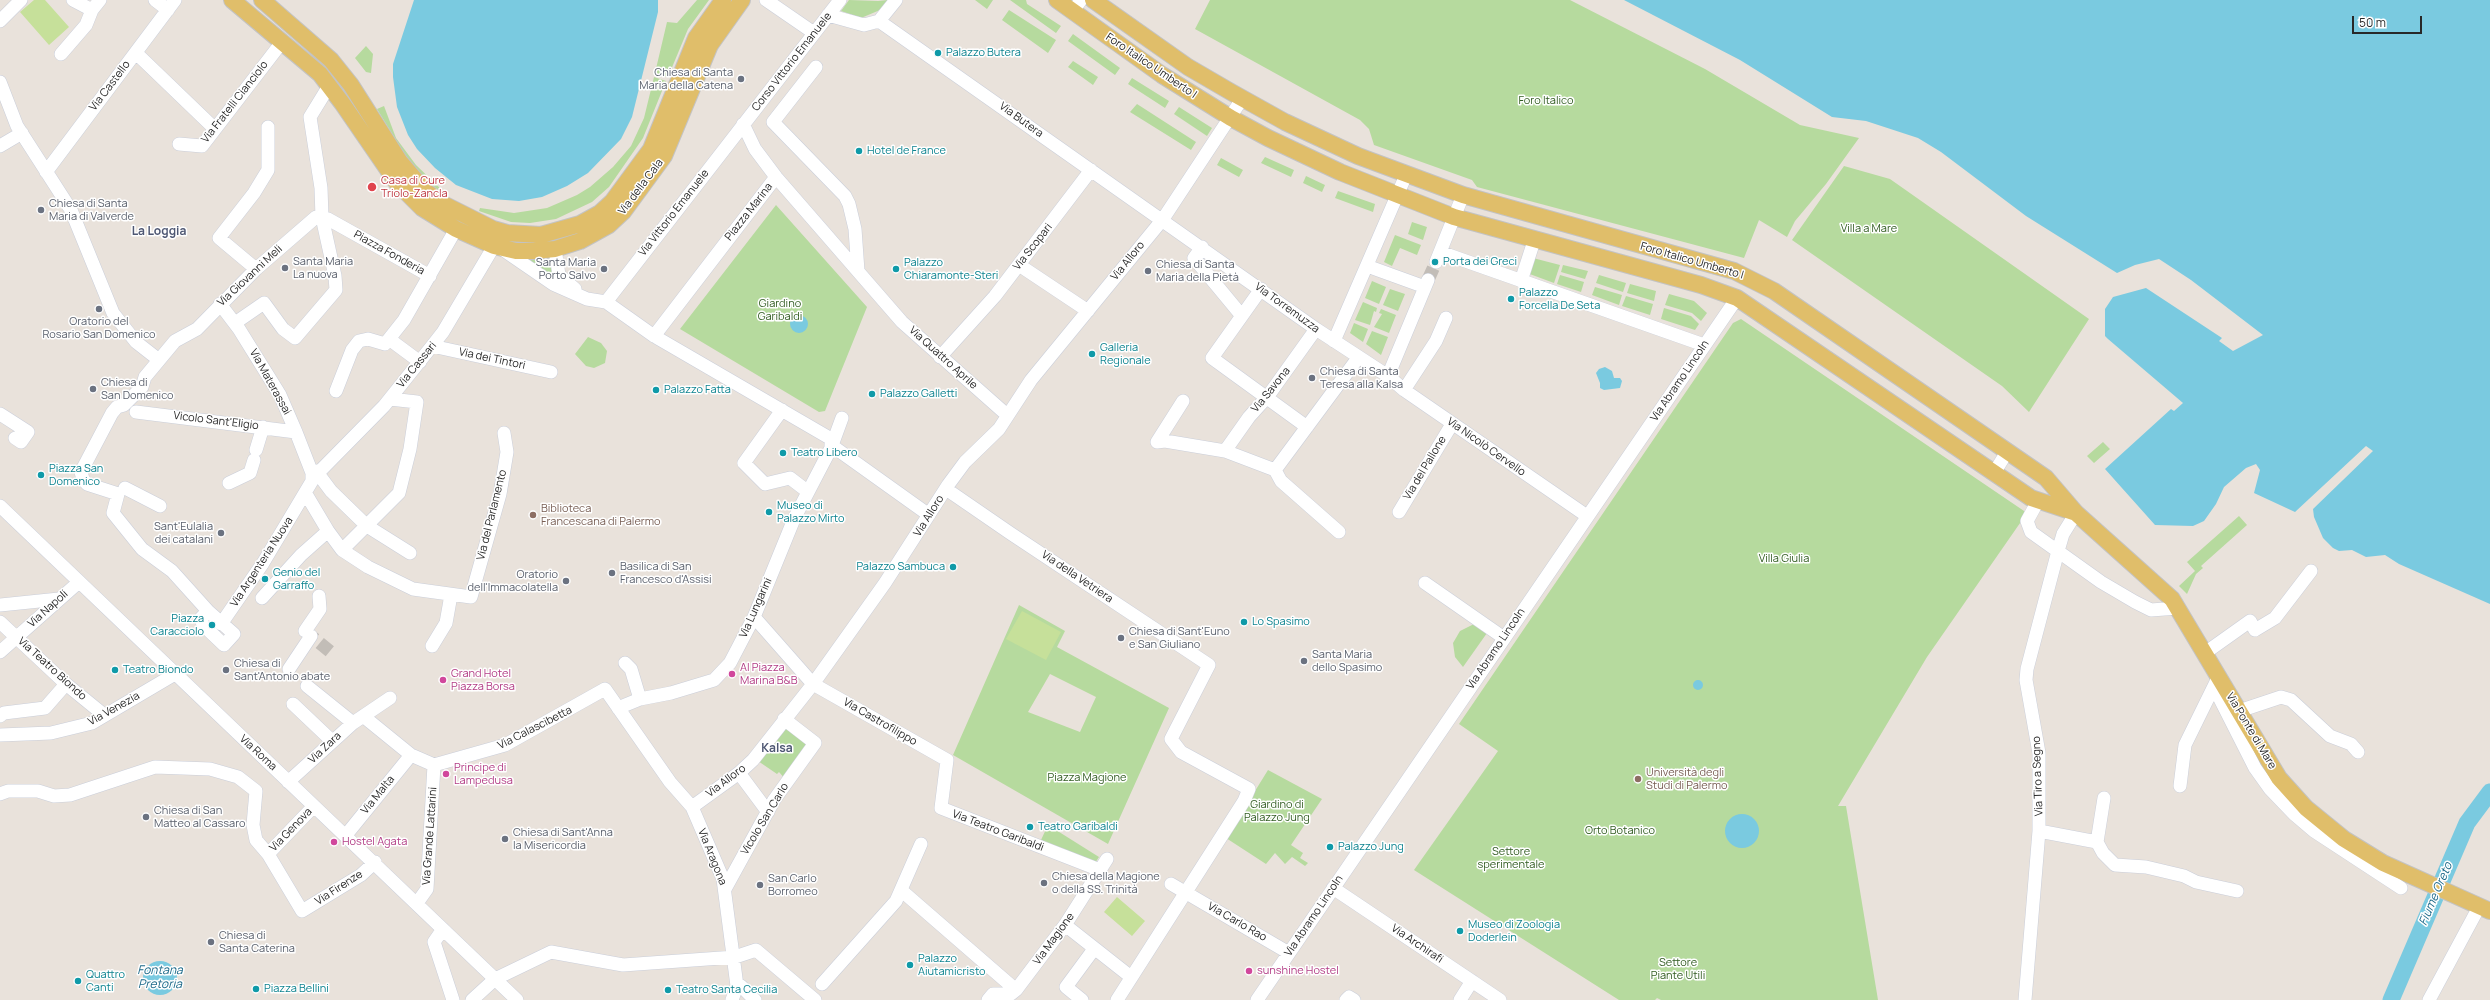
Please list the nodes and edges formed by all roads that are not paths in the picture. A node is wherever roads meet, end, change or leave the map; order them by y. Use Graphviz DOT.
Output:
graph roads {
  1 [pos="21,0"];
  2 [pos="73,0"];
  3 [pos="155,0"];
  4 [pos="262,0"];
  5 [pos="723,0"];
  6 [pos="742,0"];
  7 [pos="766,0"];
  8 [pos="840,0"];
  9 [pos="896,0"];
  10 [pos="1057,0"];
  11 [pos="1093,0"];
  12 [pos="233,2"];
  13 [pos="96,5"];
  14 [pos="171,5"];
  15 [pos="1077,6"];
  16 [pos="828,15"];
  17 [pos="0,21"];
  18 [pos="879,21"];
  19 [pos="814,33"];
  20 [pos="282,42"];
  21 [pos="136,53"];
  22 [pos="61,54"];
  23 [pos="816,67"];
  24 [pos="0,82"];
  25 [pos="329,86"];
  26 [pos="1242,99"];
  27 [pos="1231,118"];
  28 [pos="743,124"];
  29 [pos="268,127"];
  30 [pos="215,129"];
  31 [pos="22,133"];
  32 [pos="179,144"];
  33 [pos="0,146"];
  34 [pos="1091,170"];
  35 [pos="46,172"];
  36 [pos="1406,175"];
  37 [pos="776,178"];
  38 [pos="1463,195"];
  39 [pos="1397,196"];
  40 [pos="322,217"];
  41 [pos="1454,217"];
  42 [pos="1163,220"];
  43 [pos="456,229"];
  44 [pos="1534,241"];
  45 [pos="497,246"];
  46 [pos="1202,247"];
  47 [pos="555,249"];
  48 [pos="1019,265"];
  49 [pos="1367,266"];
  50 [pos="256,269"];
  51 [pos="858,271"];
  52 [pos="430,276"];
  53 [pos="1521,281"];
  54 [pos="1261,289"];
  55 [pos="587,298"];
  56 [pos="881,298"];
  57 [pos="1737,298"];
  58 [pos="606,302"];
  59 [pos="220,304"];
  60 [pos="1088,311"];
  61 [pos="1242,316"];
  62 [pos="1446,318"];
  63 [pos="235,323"];
  64 [pos="1316,329"];
  65 [pos="654,336"];
  66 [pos="389,339"];
  67 [pos="1334,341"];
  68 [pos="1704,345"];
  69 [pos="432,346"];
  70 [pos="940,357"];
  71 [pos="1358,358"];
  72 [pos="159,360"];
  73 [pos="420,362"];
  74 [pos="551,372"];
  75 [pos="1388,376"];
  76 [pos="1404,390"];
  77 [pos="336,391"];
  78 [pos="1268,396"];
  79 [pos="390,399"];
  80 [pos="1183,401"];
  81 [pos="782,410"];
  82 [pos="136,412"];
  83 [pos="0,414"];
  84 [pos="1007,415"];
  85 [pos="842,418"];
  86 [pos="1452,424"];
  87 [pos="263,427"];
  88 [pos="1307,427"];
  89 [pos="296,432"];
  90 [pos="504,433"];
  91 [pos="15,438"];
  92 [pos="832,442"];
  93 [pos="1225,451"];
  94 [pos="2007,452"];
  95 [pos="314,469"];
  96 [pos="1275,470"];
  97 [pos="1994,472"];
  98 [pos="228,483"];
  99 [pos="946,489"];
  100 [pos="122,491"];
  101 [pos="807,491"];
  102 [pos="304,497"];
  103 [pos="2038,501"];
  104 [pos="0,506"];
  105 [pos="160,506"];
  106 [pos="1399,512"];
  107 [pos="2076,513"];
  108 [pos="929,515"];
  109 [pos="1587,516"];
  110 [pos="367,526"];
  111 [pos="328,531"];
  112 [pos="1339,532"];
  113 [pos="342,550"];
  114 [pos="2058,551"];
  115 [pos="410,553"];
  116 [pos="260,568"];
  117 [pos="2312,571"];
  118 [pos="277,581"];
  119 [pos="79,582"];
  120 [pos="1425,583"];
  121 [pos="451,594"];
  122 [pos="319,596"];
  123 [pos="262,598"];
  124 [pos="59,599"];
  125 [pos="0,605"];
  126 [pos="2178,608"];
  127 [pos="208,611"];
  128 [pos="754,617"];
  129 [pos="0,622"];
  130 [pos="221,624"];
  131 [pos="17,637"];
  132 [pos="1504,638"];
  133 [pos="432,646"];
  134 [pos="0,652"];
  135 [pos="2204,653"];
  136 [pos="625,663"];
  137 [pos="289,669"];
  138 [pos="175,674"];
  139 [pos="2217,682"];
  140 [pos="66,684"];
  141 [pos="813,684"];
  142 [pos="307,686"];
  143 [pos="390,698"];
  144 [pos="640,699"];
  145 [pos="293,704"];
  146 [pos="618,708"];
  147 [pos="2239,711"];
  148 [pos="104,715"];
  149 [pos="0,716"];
  150 [pos="784,719"];
  151 [pos="358,720"];
  152 [pos="0,735"];
  153 [pos="332,741"];
  154 [pos="2358,752"];
  155 [pos="411,755"];
  156 [pos="947,760"];
  157 [pos="434,765"];
  158 [pos="739,773"];
  159 [pos="288,782"];
  160 [pos="2180,786"];
  161 [pos="0,794"];
  162 [pos="2104,798"];
  163 [pos="314,806"];
  164 [pos="692,806"];
  165 [pos="768,812"];
  166 [pos="2039,832"];
  167 [pos="346,835"];
  168 [pos="2097,842"];
  169 [pos="921,844"];
  170 [pos="268,854"];
  171 [pos="374,862"];
  172 [pos="1104,864"];
  173 [pos="2404,882"];
  174 [pos="1171,884"];
  175 [pos="1333,888"];
  176 [pos="725,889"];
  177 [pos="902,891"];
  178 [pos="2237,891"];
  179 [pos="1185,892"];
  180 [pos="417,903"];
  181 [pos="2480,907"];
  182 [pos="1065,925"];
  183 [pos="443,928"];
  184 [pos="1094,949"];
  185 [pos="1289,953"];
  186 [pos="735,957"];
  187 [pos="1133,973"];
  188 [pos="495,979"];
  189 [pos="1472,982"];
  190 [pos="737,986"];
  191 [pos="1016,990"];
  192 [pos="816,993"];
  193 [pos="990,997"];
  194 [pos="453,1000"];
  195 [pos="472,1000"];
  196 [pos="517,1000"];
  197 [pos="732,1000"];
  198 [pos="755,1000"];
  199 [pos="1082,1000"];
  200 [pos="1117,1000"];
  201 [pos="1256,1000"];
  202 [pos="1346,1000"];
  203 [pos="1354,1000"];
  204 [pos="1460,1000"];
  205 [pos="1500,1000"];
  206 [pos="2025,1000"];
  207 [pos="2429,1000"];
  1 -- 17 [label="street"];
  2 -- 13 [label="street"];
  3 -- 14 [label="street"];
  4 -- 5 [label="main road, Via della Cala"];
  6 -- 47 [label="main road, Via della Cala"];
  7 -- 19 [label="street"];
  8 -- 16 [label="street, Corso Vittorio Emanuele"];
  9 -- 18 [label="street"];
  10 -- 15 [label="main road, Foro Italico Umberto I"];
  11 -- 26 [label="main road, Foro Italico Umberto I"];
  12 -- 20 [label="main road, Via della Cala"];
  13 -- 22 [label="street"];
  14 -- 21 [label="street, Via Castello"];
  15 -- 27 [label="main road, Foro Italico Umberto I"];
  16 -- 18 [label="street"];
  16 -- 19 [label="street, Corso Vittorio Emanuele"];
  18 -- 34 [label="street, Via Butera"];
  19 -- 28 [label="street, Corso Vittorio Emanuele"];
  20 -- 25 [label="main road, Via della Cala"];
  20 -- 30 [label="street, Via Fratelli Cianciolo"];
  21 -- 30 [label="street"];
  21 -- 35 [label="street, Via Castello"];
  23 -- 51 [label="street"];
  24 -- 31 [label="street"];
  25 -- 40 [label="street"];
  25 -- 43 [label="main road, Via della Cala"];
  26 -- 27 [label="street"];
  26 -- 36 [label="main road, Foro Italico Umberto I"];
  27 -- 39 [label="main road, Foro Italico Umberto I"];
  27 -- 42 [label="street, Via Alloro"];
  28 -- 37 [label="street"];
  28 -- 58 [label="street, Via Vittorio Emanuele"];
  29 -- 50 [label="street"];
  30 -- 32 [label="street, Via Fratelli Cianciolo"];
  31 -- 33 [label="street"];
  31 -- 35 [label="street"];
  34 -- 42 [label="street, Via Butera"];
  34 -- 48 [label="street, Via Scopari"];
  35 -- 72 [label="street"];
  36 -- 38 [label="main road, Foro Italico Umberto I"];
  36 -- 39 [label="street"];
  37 -- 51 [label="street, Piazza Marina"];
  37 -- 65 [label="street, Piazza Marina"];
  38 -- 41 [label="street"];
  38 -- 94 [label="main road, Foro Italico Umberto I"];
  39 -- 41 [label="main road, Foro Italico Umberto I"];
  39 -- 49 [label="street"];
  40 -- 50 [label="street, Via Giovanni Meli"];
  40 -- 52 [label="street, Piazza Fonderia"];
  40 -- 63 [label="street"];
  41 -- 44 [label="main road, Foro Italico Umberto I"];
  41 -- 53 [label="street"];
  42 -- 46 [label="street, Via Torremuzza"];
  42 -- 60 [label="street, Via Alloro"];
  43 -- 45 [label="main road, Via della Cala"];
  43 -- 52 [label="street, Piazza Fonderia"];
  44 -- 53 [label="street"];
  44 -- 57 [label="main road, Foro Italico Umberto I"];
  45 -- 47 [label="main road, Via della Cala"];
  45 -- 55 [label="street"];
  45 -- 69 [label="street, Via Cassari"];
  46 -- 54 [label="street, Via Torremuzza"];
  46 -- 61 [label="street"];
  47 -- 55 [label="street"];
  48 -- 60 [label="street"];
  48 -- 70 [label="street, Via Scopari"];
  49 -- 67 [label="street"];
  49 -- 75 [label="street"];
  50 -- 59 [label="street, Via Giovanni Meli"];
  51 -- 56 [label="street, Piazza Marina"];
  52 -- 66 [label="street"];
  53 -- 68 [label="street"];
  54 -- 61 [label="street"];
  54 -- 64 [label="street, Via Torremuzza"];
  55 -- 58 [label="street"];
  56 -- 70 [label="street, Via Quattro Aprile"];
  57 -- 68 [label="street, Via Abramo Lincoln"];
  57 -- 97 [label="main road, Foro Italico Umberto I"];
  58 -- 65 [label="street"];
  59 -- 63 [label="street, Via Materassai"];
  59 -- 72 [label="street, Via Giovanni Meli"];
  60 -- 84 [label="street, Via Alloro"];
  61 -- 78 [label="street"];
  62 -- 76 [label="street"];
  63 -- 89 [label="street, Via Materassai"];
  64 -- 67 [label="street, Via Torremuzza"];
  64 -- 78 [label="street, Via Savona"];
  65 -- 81 [label="street"];
  66 -- 73 [label="street"];
  66 -- 77 [label="street"];
  67 -- 71 [label="street, Via Torremuzza"];
  68 -- 109 [label="street, Via Abramo Lincoln"];
  69 -- 73 [label="street, Via Cassari"];
  69 -- 74 [label="street, Via dei Tintori"];
  70 -- 84 [label="street, Via Quattro Aprile"];
  71 -- 75 [label="street, Via Nicolò Cervello"];
  71 -- 88 [label="street"];
  72 -- 100 [label="street"];
  73 -- 79 [label="street, Via Cassari"];
  75 -- 76 [label="street, Via Nicolò Cervello"];
  76 -- 86 [label="street, Via Nicolò Cervello"];
  78 -- 88 [label="street"];
  78 -- 93 [label="street, Via Savona"];
  79 -- 95 [label="street, Via Cassari"];
  79 -- 110 [label="street"];
  80 -- 93 [label="street"];
  81 -- 92 [label="street"];
  81 -- 101 [label="street"];
  82 -- 87 [label="street, Vicolo Sant'Eligio"];
  83 -- 91 [label="street"];
  84 -- 99 [label="street, Via Alloro"];
  85 -- 92 [label="street"];
  86 -- 106 [label="street, Via del Pallone"];
  86 -- 109 [label="street, Via Nicolò Cervello"];
  87 -- 89 [label="street, Vicolo Sant'Eligio"];
  87 -- 98 [label="street"];
  88 -- 96 [label="street"];
  89 -- 95 [label="street, Via Materassai"];
  90 -- 121 [label="street, Via del Parlamento"];
  92 -- 101 [label="street, Via Lungarini"];
  92 -- 108 [label="street"];
  93 -- 96 [label="street"];
  94 -- 97 [label="street"];
  94 -- 107 [label="main road, Foro Italico Umberto I"];
  95 -- 102 [label="street, Via Argenteria Nuova"];
  95 -- 110 [label="street"];
  96 -- 112 [label="street"];
  97 -- 103 [label="main road, Foro Italico Umberto I"];
  99 -- 108 [label="street, Via Alloro"];
  99 -- 179 [label="street, Via della Vetriera"];
  100 -- 105 [label="street"];
  100 -- 127 [label="street"];
  101 -- 128 [label="street, Via Lungarini"];
  102 -- 111 [label="street"];
  102 -- 116 [label="street, Via Argenteria Nuova"];
  103 -- 107 [label="main road, Foro Italico Umberto I"];
  103 -- 114 [label="street"];
  104 -- 119 [label="street, Via Roma"];
  107 -- 114 [label="street, Via Tiro a Segno"];
  107 -- 126 [label="main road, Via Ponte di Mare"];
  108 -- 141 [label="street, Via Alloro"];
  109 -- 132 [label="street, Via Abramo Lincoln"];
  110 -- 113 [label="street"];
  110 -- 115 [label="street"];
  111 -- 113 [label="street"];
  111 -- 118 [label="street"];
  113 -- 121 [label="street"];
  114 -- 126 [label="street"];
  114 -- 166 [label="street, Via Tiro a Segno"];
  116 -- 118 [label="street"];
  116 -- 130 [label="street, Via Argenteria Nuova"];
  117 -- 135 [label="street"];
  118 -- 123 [label="street"];
  119 -- 124 [label="street, Via Napoli"];
  119 -- 138 [label="street, Via Roma"];
  120 -- 132 [label="street"];
  121 -- 133 [label="street"];
  122 -- 137 [label="street"];
  124 -- 125 [label="street"];
  124 -- 131 [label="street, Via Napoli"];
  126 -- 135 [label="main road, Via Ponte di Mare"];
  127 -- 130 [label="street"];
  127 -- 130 [label="street"];
  128 -- 141 [label="street, Via Castrofilippo"];
  128 -- 144 [label="street, Via Lungarini"];
  129 -- 131 [label="street, Via Teatro Biondo"];
  131 -- 134 [label="street, Via Napoli"];
  131 -- 140 [label="street, Via Teatro Biondo"];
  132 -- 175 [label="street, Via Abramo Lincoln"];
  135 -- 139 [label="main road, Via Ponte di Mare"];
  136 -- 144 [label="street"];
  138 -- 148 [label="street, Via Venezia"];
  138 -- 159 [label="street, Via Roma"];
  139 -- 147 [label="main road, Via Ponte di Mare"];
  139 -- 160 [label="street"];
  139 -- 173 [label="street"];
  140 -- 148 [label="street, Via Teatro Biondo"];
  140 -- 149 [label="street"];
  141 -- 150 [label="street, Via Alloro"];
  141 -- 156 [label="street, Via Castrofilippo"];
  142 -- 151 [label="street"];
  143 -- 151 [label="street, Via Zara"];
  144 -- 146 [label="street, Via Lungarini"];
  145 -- 153 [label="street"];
  146 -- 157 [label="street, Via Calascibetta"];
  146 -- 164 [label="street"];
  147 -- 154 [label="street"];
  147 -- 173 [label="main road, Via Ponte di Mare"];
  148 -- 152 [label="street, Via Venezia"];
  150 -- 158 [label="street, Via Alloro"];
  150 -- 165 [label="street, Vicolo San Carlo"];
  151 -- 153 [label="street, Via Zara"];
  151 -- 155 [label="street"];
  153 -- 159 [label="street, Via Zara"];
  155 -- 157 [label="street"];
  155 -- 167 [label="street, Via Malta"];
  156 -- 172 [label="street, Via Teatro Garibaldi"];
  157 -- 180 [label="street, Via Grande Lattarini"];
  158 -- 164 [label="street, Via Alloro"];
  158 -- 165 [label="street"];
  159 -- 163 [label="street, Via Roma"];
  161 -- 170 [label="street"];
  162 -- 168 [label="street"];
  163 -- 167 [label="street, Via Roma"];
  163 -- 170 [label="street, Via Genova"];
  164 -- 176 [label="street, Via Aragona"];
  165 -- 176 [label="street, Vicolo San Carlo"];
  166 -- 168 [label="street"];
  166 -- 206 [label="street, Via Tiro a Segno"];
  167 -- 171 [label="street, Via Roma"];
  168 -- 178 [label="street"];
  169 -- 177 [label="street"];
  170 -- 171 [label="street, Via Firenze"];
  171 -- 180 [label="street, Via Roma"];
  172 -- 182 [label="street, Via Magione"];
  173 -- 181 [label="main road, Via Ponte di Mare"];
  174 -- 179 [label="street, Via Carlo Rao"];
  175 -- 185 [label="street, Via Abramo Lincoln"];
  175 -- 189 [label="street, Via Archirafi"];
  176 -- 186 [label="street, Via Aragona"];
  177 -- 191 [label="street"];
  177 -- 192 [label="street"];
  179 -- 185 [label="street, Via Carlo Rao"];
  179 -- 187 [label="street"];
  180 -- 183 [label="street, Via Roma"];
  181 -- 207 [label="street"];
  182 -- 184 [label="street"];
  182 -- 191 [label="street, Via Magione"];
  183 -- 188 [label="street, Via Roma"];
  183 -- 194 [label="street"];
  184 -- 187 [label="street"];
  184 -- 199 [label="street"];
  185 -- 201 [label="street, Via Abramo Lincoln"];
  186 -- 188 [label="street"];
  186 -- 190 [label="street, Via Aragona"];
  186 -- 192 [label="street"];
  187 -- 200 [label="street"];
  188 -- 195 [label="street"];
  188 -- 196 [label="street, Via Roma"];
  189 -- 204 [label="street"];
  189 -- 205 [label="street, Via Archirafi"];
  190 -- 197 [label="street"];
  190 -- 198 [label="street"];
  191 -- 193 [label="street"];
  202 -- 203 [label="street"];
}
